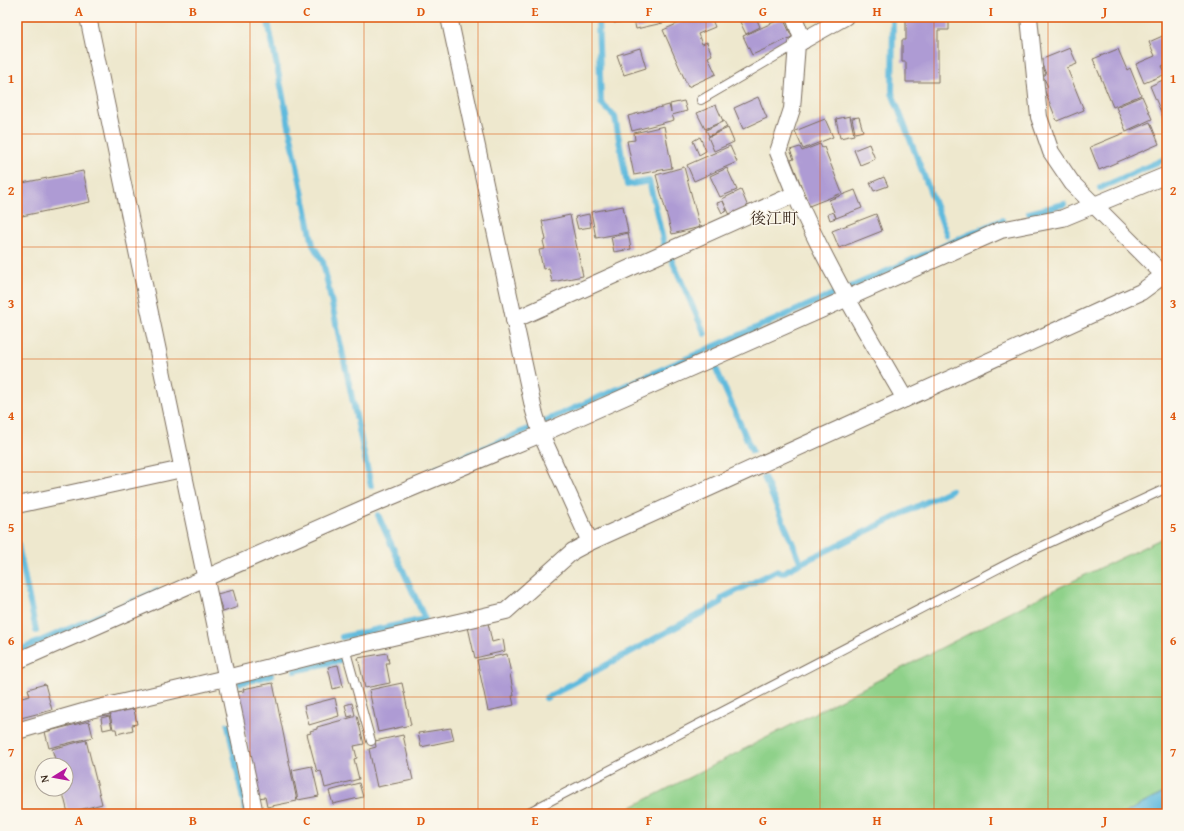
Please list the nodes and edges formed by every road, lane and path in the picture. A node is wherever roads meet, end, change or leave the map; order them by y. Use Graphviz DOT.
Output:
graph roads {
  1 [pos="88,17"];
  2 [pos="449,17"];
  3 [pos="794,17"];
  4 [pos="845,17"];
  5 [pos="1029,17"];
  6 [pos="800,43"];
  7 [pos="700,100"];
  8 [pos="1167,175"];
  9 [pos="794,194"];
  10 [pos="1094,206"];
  11 [pos="1165,276"];
  12 [pos="847,298"];
  13 [pos="514,320"];
  14 [pos="905,399"];
  15 [pos="541,434"];
  16 [pos="182,468"];
  17 [pos="1167,488"];
  18 [pos="17,505"];
  19 [pos="590,542"];
  20 [pos="205,579"];
  21 [pos="345,648"];
  22 [pos="17,661"];
  23 [pos="226,678"];
  24 [pos="17,731"];
  25 [pos="372,741"];
  26 [pos="254,814"];
  27 [pos="525,814"];
  1 -- 16 [label="street"];
  2 -- 13 [label="street"];
  3 -- 6 [label="street"];
  4 -- 6 [label="street"];
  5 -- 10 [label="street"];
  6 -- 7 [label="lane"];
  6 -- 9 [label="street"];
  8 -- 10 [label="street"];
  9 -- 12 [label="street"];
  9 -- 13 [label="street"];
  10 -- 11 [label="street"];
  10 -- 12 [label="street"];
  11 -- 14 [label="street"];
  12 -- 14 [label="street"];
  12 -- 15 [label="street"];
  13 -- 15 [label="street"];
  14 -- 19 [label="street"];
  15 -- 19 [label="street"];
  15 -- 20 [label="street"];
  16 -- 18 [label="street"];
  16 -- 20 [label="street"];
  17 -- 27 [label="lane"];
  19 -- 21 [label="street"];
  20 -- 22 [label="street"];
  20 -- 23 [label="street"];
  21 -- 23 [label="street"];
  21 -- 25 [label="lane"];
  23 -- 24 [label="street"];
  23 -- 26 [label="street"];
}
